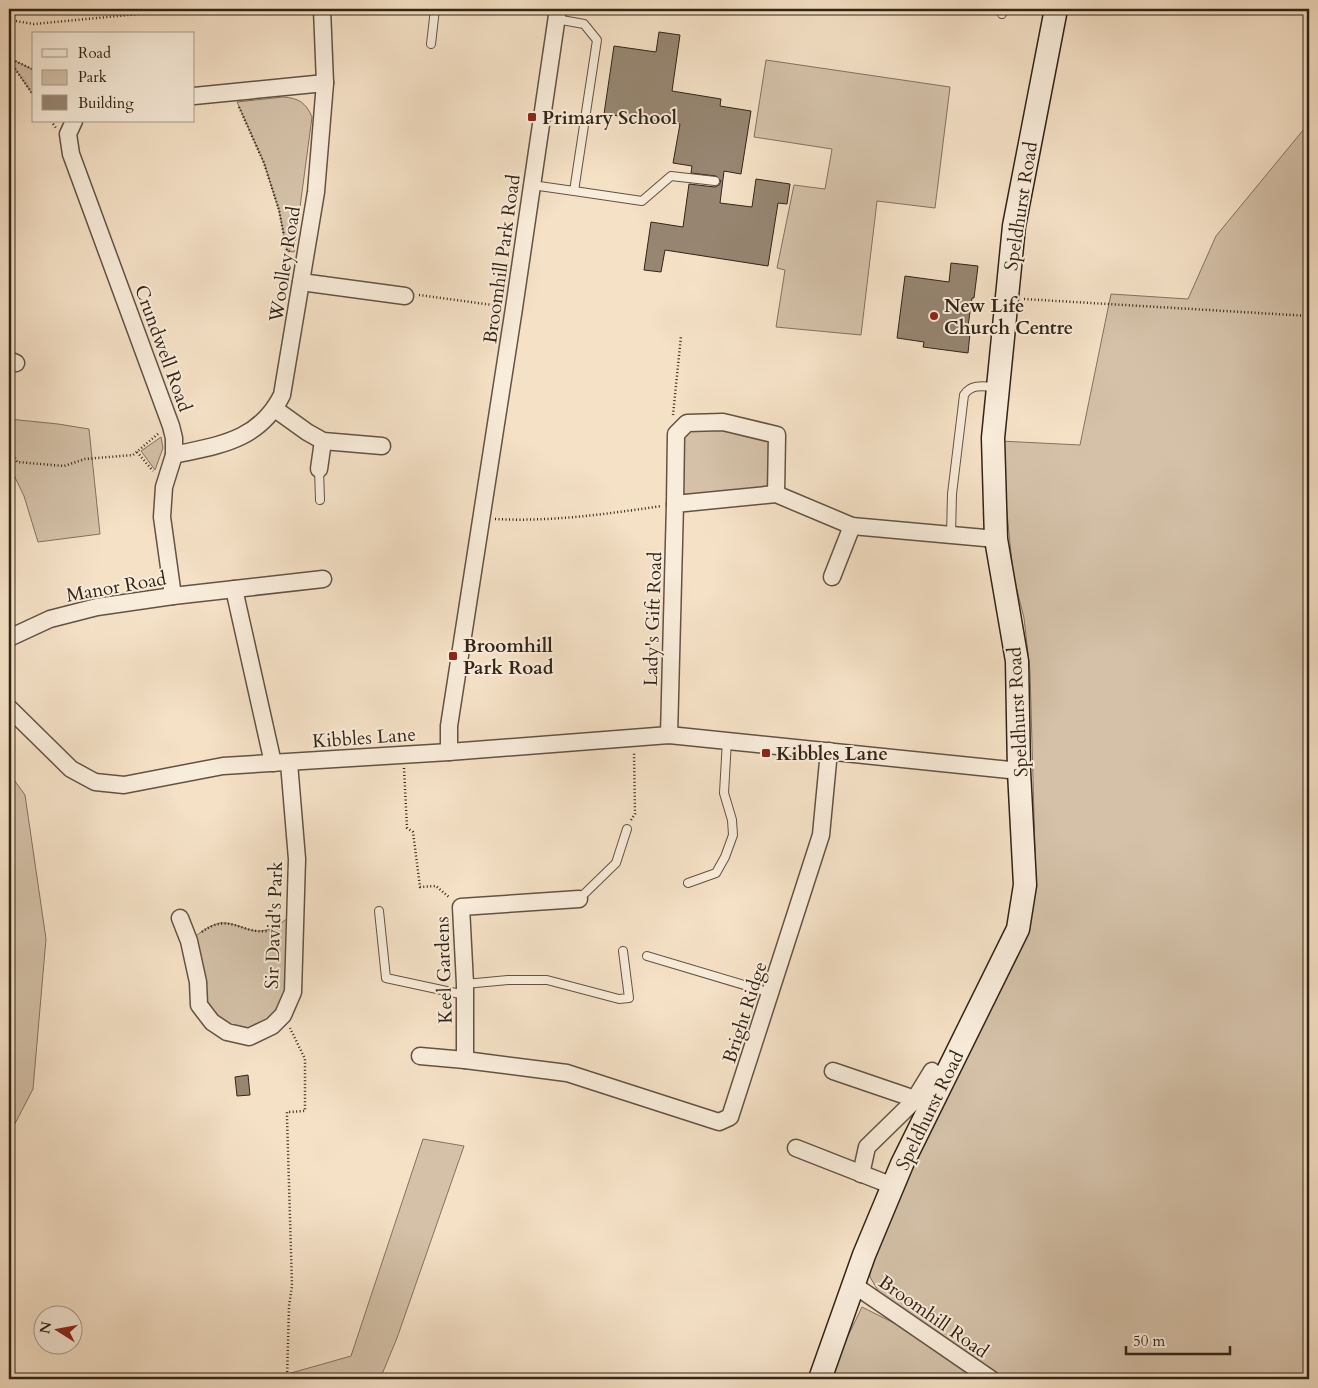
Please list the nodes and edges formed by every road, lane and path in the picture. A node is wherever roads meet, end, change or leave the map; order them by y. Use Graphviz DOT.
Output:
graph roads {
  1 [pos="191,9"];
  2 [pos="322,9"];
  3 [pos="435,9"];
  4 [pos="1056,9"];
  5 [pos="557,14"];
  6 [pos="9,20"];
  7 [pos="431,44"];
  8 [pos="9,59"];
  9 [pos="32,69"];
  10 [pos="325,83"];
  11 [pos="32,93"];
  12 [pos="233,93"];
  13 [pos="195,96"];
  14 [pos="74,122"];
  15 [pos="715,181"];
  16 [pos="532,185"];
  17 [pos="574,191"];
  18 [pos="306,253"];
  19 [pos="301,282"];
  20 [pos="405,296"];
  21 [pos="1007,298"];
  22 [pos="514,308"];
  23 [pos="1309,316"];
  24 [pos="682,336"];
  25 [pos="998,387"];
  26 [pos="275,409"];
  27 [pos="171,426"];
  28 [pos="676,434"];
  29 [pos="323,441"];
  30 [pos="9,445"];
  31 [pos="382,446"];
  32 [pos="137,452"];
  33 [pos="174,455"];
  34 [pos="319,469"];
  35 [pos="164,487"];
  36 [pos="776,494"];
  37 [pos="320,500"];
  38 [pos="676,504"];
  39 [pos="480,518"];
  40 [pos="852,526"];
  41 [pos="951,535"];
  42 [pos="996,539"];
  43 [pos="832,577"];
  44 [pos="322,579"];
  45 [pos="234,589"];
  46 [pos="173,596"];
  47 [pos="9,638"];
  48 [pos="9,708"];
  49 [pos="669,735"];
  50 [pos="633,738"];
  51 [pos="727,740"];
  52 [pos="829,751"];
  53 [pos="449,752"];
  54 [pos="403,754"];
  55 [pos="272,763"];
  56 [pos="289,763"];
  57 [pos="1019,770"];
  58 [pos="627,829"];
  59 [pos="688,882"];
  60 [pos="579,899"];
  61 [pos="461,907"];
  62 [pos="380,911"];
  63 [pos="296,912"];
  64 [pos="180,918"];
  65 [pos="189,941"];
  66 [pos="623,950"];
  67 [pos="647,956"];
  68 [pos="465,989"];
  69 [pos="771,993"];
  70 [pos="283,1014"];
  71 [pos="420,1056"];
  72 [pos="465,1060"];
  73 [pos="932,1070"];
  74 [pos="833,1071"];
  75 [pos="915,1099"];
  76 [pos="796,1148"];
  77 [pos="861,1174"];
  78 [pos="893,1186"];
  79 [pos="854,1285"];
  80 [pos="287,1379"];
  81 [pos="820,1379"];
  82 [pos="991,1379"];
  1 -- 6 [label="path"];
  2 -- 10 [label="street, Woolley Road"];
  3 -- 7 [label="lane"];
  4 -- 21 [label="street, Speldhurst Road"];
  5 -- 16 [label="street, Broomhill Park Road"];
  5 -- 17 [label="lane"];
  8 -- 9 [label="path"];
  8 -- 11 [label="path"];
  10 -- 12 [label="street"];
  10 -- 18 [label="street, Woolley Road"];
  12 -- 13 [label="street"];
  12 -- 18 [label="path"];
  14 -- 27 [label="street, Crundwell Road"];
  15 -- 17 [label="lane"];
  16 -- 17 [label="lane"];
  16 -- 22 [label="street, Broomhill Park Road"];
  18 -- 19 [label="street, Woolley Road"];
  19 -- 20 [label="street"];
  19 -- 26 [label="street, Woolley Road"];
  20 -- 22 [label="path"];
  21 -- 23 [label="path"];
  21 -- 25 [label="street, Speldhurst Road"];
  22 -- 39 [label="street, Broomhill Park Road"];
  24 -- 28 [label="path"];
  25 -- 41 [label="lane"];
  25 -- 42 [label="street, Speldhurst Road"];
  26 -- 29 [label="street"];
  26 -- 33 [label="street, Woolley Road"];
  27 -- 32 [label="path"];
  27 -- 33 [label="street, Crundwell Road"];
  28 -- 36 [label="street"];
  28 -- 38 [label="street, Lady's Gift Road"];
  29 -- 31 [label="street"];
  29 -- 34 [label="street"];
  30 -- 32 [label="path"];
  32 -- 35 [label="path"];
  33 -- 35 [label="street, Crundwell Road"];
  34 -- 37 [label="lane"];
  35 -- 46 [label="street, Crundwell Road"];
  36 -- 38 [label="street"];
  36 -- 40 [label="street"];
  38 -- 39 [label="path"];
  38 -- 49 [label="street, Lady's Gift Road"];
  39 -- 53 [label="street, Broomhill Park Road"];
  40 -- 41 [label="street"];
  40 -- 43 [label="street"];
  41 -- 42 [label="street"];
  42 -- 57 [label="street, Speldhurst Road"];
  44 -- 45 [label="street, Manor Road"];
  45 -- 46 [label="street, Manor Road"];
  45 -- 55 [label="street"];
  46 -- 47 [label="street, Manor Road"];
  48 -- 55 [label="street, Kibbles Lane"];
  49 -- 50 [label="street, Kibbles Lane"];
  49 -- 51 [label="street, Kibbles Lane"];
  50 -- 53 [label="street, Kibbles Lane"];
  50 -- 58 [label="path"];
  51 -- 52 [label="street, Kibbles Lane"];
  51 -- 59 [label="lane"];
  52 -- 57 [label="street, Kibbles Lane"];
  52 -- 69 [label="street, Bright Ridge"];
  53 -- 54 [label="street, Kibbles Lane"];
  54 -- 56 [label="street, Kibbles Lane"];
  54 -- 61 [label="path"];
  55 -- 56 [label="street, Kibbles Lane"];
  56 -- 63 [label="street, Sir David's Park"];
  57 -- 78 [label="street, Speldhurst Road"];
  58 -- 60 [label="lane"];
  60 -- 61 [label="street, Keel Gardens"];
  61 -- 68 [label="street, Keel Gardens"];
  62 -- 68 [label="lane"];
  63 -- 65 [label="path"];
  63 -- 70 [label="street, Sir David's Park"];
  64 -- 65 [label="street, Sir David's Park"];
  65 -- 70 [label="street, Sir David's Park"];
  66 -- 68 [label="lane"];
  67 -- 69 [label="lane"];
  68 -- 72 [label="street, Keel Gardens"];
  69 -- 72 [label="street, Bright Ridge"];
  70 -- 80 [label="path"];
  71 -- 72 [label="street"];
  73 -- 75 [label="street"];
  74 -- 75 [label="street"];
  75 -- 77 [label="street"];
  76 -- 77 [label="street"];
  77 -- 78 [label="street"];
  78 -- 79 [label="street, Speldhurst Road"];
  79 -- 81 [label="street, Speldhurst Road"];
  79 -- 82 [label="street, Broomhill Road"];
}
